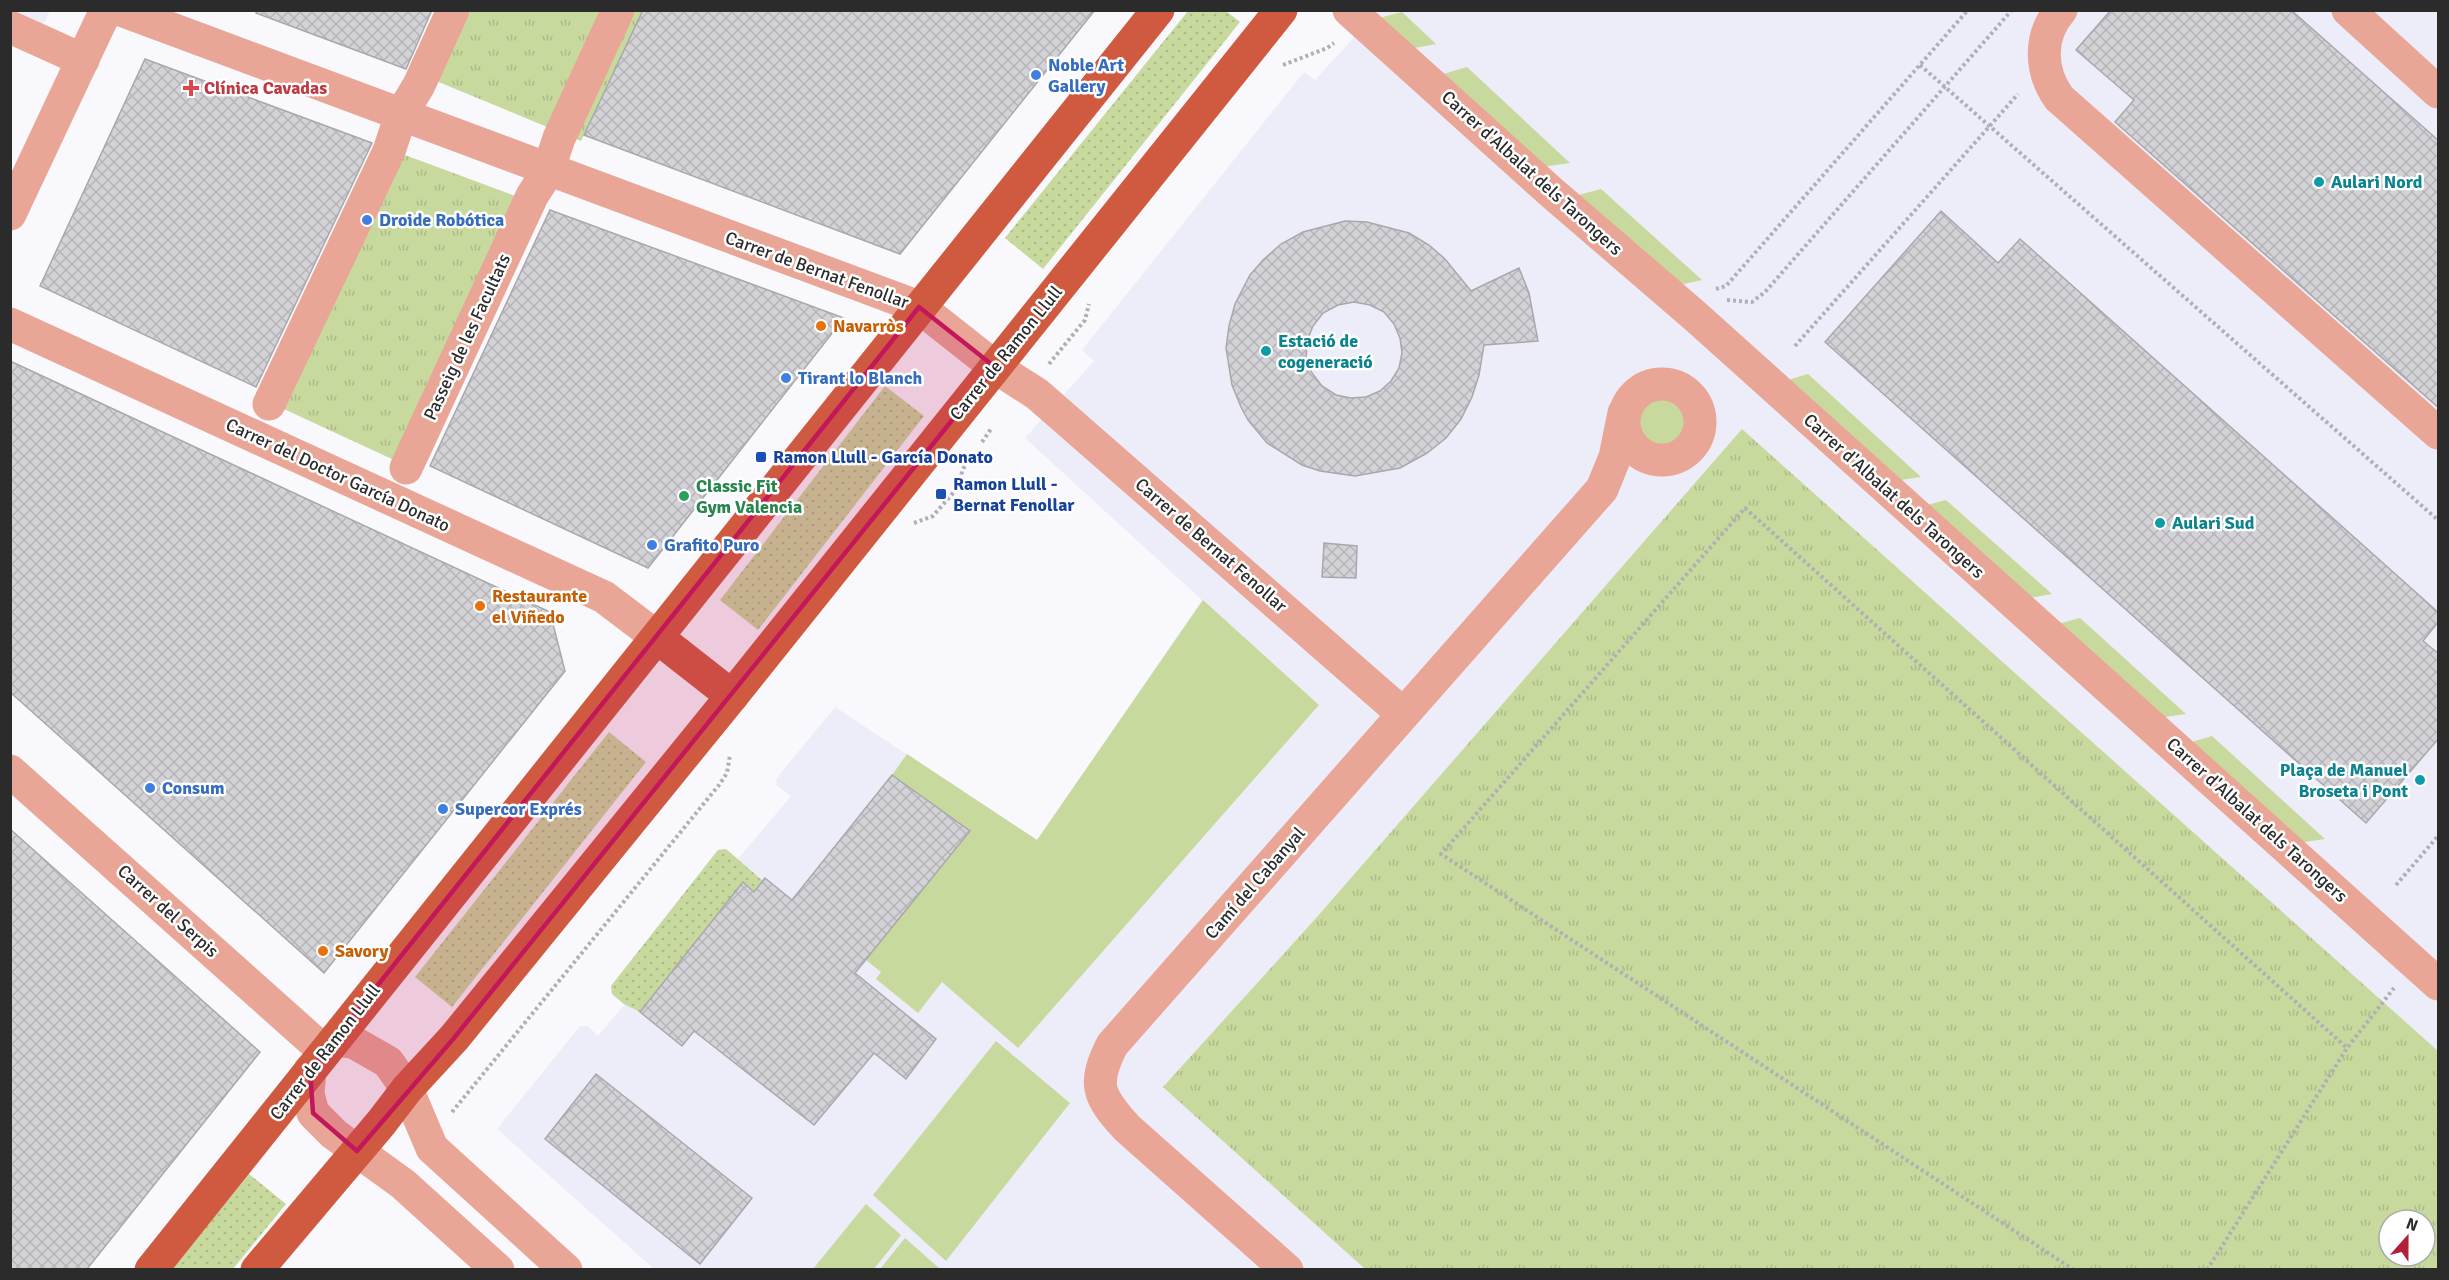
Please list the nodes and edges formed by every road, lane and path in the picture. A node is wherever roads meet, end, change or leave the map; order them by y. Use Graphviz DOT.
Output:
graph roads {
  1 [pos="106,10"];
  2 [pos="121,10"];
  3 [pos="453,10"];
  4 [pos="618,10"];
  5 [pos="1158,10"];
  6 [pos="1281,10"];
  7 [pos="1349,10"];
  8 [pos="1968,10"];
  9 [pos="2012,10"];
  10 [pos="2061,10"];
  11 [pos="2348,10"];
  12 [pos="10,27"];
  13 [pos="1334,43"];
  14 [pos="83,60"];
  15 [pos="2045,64"];
  16 [pos="1920,65"];
  17 [pos="1281,66"];
  18 [pos="1944,87"];
  19 [pos="2439,92"];
  20 [pos="401,115"];
  21 [pos="1989,127"];
  22 [pos="548,171"];
  23 [pos="10,214"];
  24 [pos="1726,286"];
  25 [pos="1089,301"];
  26 [pos="919,307"];
  27 [pos="1695,316"];
  28 [pos="10,324"];
  29 [pos="1795,346"];
  30 [pos="995,367"];
  31 [pos="1029,388"];
  32 [pos="269,404"];
  33 [pos="1624,413"];
  34 [pos="992,425"];
  35 [pos="2439,433"];
  36 [pos="976,450"];
  37 [pos="970,457"];
  38 [pos="1669,459"];
  39 [pos="406,468"];
  40 [pos="1602,489"];
  41 [pos="2439,520"];
  42 [pos="907,526"];
  43 [pos="658,638"];
  44 [pos="732,696"];
  45 [pos="1403,714"];
  46 [pos="730,752"];
  47 [pos="10,771"];
  48 [pos="2439,836"];
  49 [pos="2396,885"];
  50 [pos="2399,982"];
  51 [pos="2439,984"];
  52 [pos="2347,1048"];
  53 [pos="323,1054"];
  54 [pos="407,1089"];
  55 [pos="432,1148"];
  56 [pos="357,1151"];
  57 [pos="151,1269"];
  58 [pos="257,1269"];
  59 [pos="498,1269"];
  60 [pos="566,1269"];
  61 [pos="1287,1269"];
  62 [pos="2074,1269"];
  63 [pos="2207,1269"];
  1 -- 14 [label="street"];
  2 -- 20 [label="street, Carrer de Bernat Fenollar"];
  3 -- 20 [label="street"];
  4 -- 22 [label="street, Passeig de les Facultats"];
  5 -- 26 [label="main road, Carrer de Ramon Llull"];
  6 -- 30 [label="main road, Carrer de Ramon Llull"];
  7 -- 27 [label="street, Carrer d'Albalat dels Tarongers"];
  8 -- 16 [label="path"];
  9 -- 18 [label="path"];
  10 -- 15 [label="street"];
  11 -- 19 [label="street"];
  12 -- 14 [label="street"];
  13 -- 17 [label="path"];
  14 -- 23 [label="street"];
  15 -- 21 [label="path"];
  15 -- 35 [label="street"];
  16 -- 18 [label="path"];
  16 -- 24 [label="path"];
  18 -- 21 [label="path"];
  18 -- 27 [label="path"];
  20 -- 22 [label="street, Carrer de Bernat Fenollar"];
  20 -- 32 [label="street"];
  21 -- 29 [label="path"];
  21 -- 41 [label="path"];
  22 -- 26 [label="street, Carrer de Bernat Fenollar"];
  22 -- 39 [label="street, Passeig de les Facultats"];
  25 -- 31 [label="path"];
  26 -- 30 [label="street, Carrer de Bernat Fenollar"];
  26 -- 43 [label="main road, Carrer de Ramon Llull"];
  27 -- 51 [label="street, Carrer d'Albalat dels Tarongers"];
  28 -- 43 [label="street, Carrer del Doctor García Donato"];
  30 -- 31 [label="street, Carrer de Bernat Fenollar"];
  30 -- 44 [label="main road, Carrer de Ramon Llull"];
  31 -- 45 [label="street, Carrer de Bernat Fenollar"];
  33 -- 38 [label="street"];
  33 -- 38 [label="street"];
  33 -- 40 [label="street"];
  34 -- 36 [label="path"];
  37 -- 42 [label="path"];
  38 -- 40 [label="street"];
  40 -- 45 [label="street, Camí del Cabanyal"];
  43 -- 44 [label="main road"];
  43 -- 53 [label="main road, Carrer de Ramon Llull"];
  44 -- 54 [label="main road, Carrer de Ramon Llull"];
  45 -- 61 [label="street, Camí del Cabanyal"];
  46 -- 55 [label="path"];
  47 -- 53 [label="street, Carrer del Serpis"];
  48 -- 49 [label="path"];
  50 -- 52 [label="path"];
  52 -- 62 [label="path"];
  52 -- 63 [label="path"];
  53 -- 54 [label="street, Carrer del Serpis"];
  53 -- 56 [label="street"];
  53 -- 57 [label="main road, Carrer de Ramon Llull"];
  54 -- 55 [label="street, Carrer del Serpis"];
  54 -- 56 [label="main road, Carrer de Ramon Llull"];
  55 -- 60 [label="street, Carrer del Serpis"];
  56 -- 58 [label="main road, Carrer de Ramon Llull"];
  56 -- 59 [label="street"];
}
